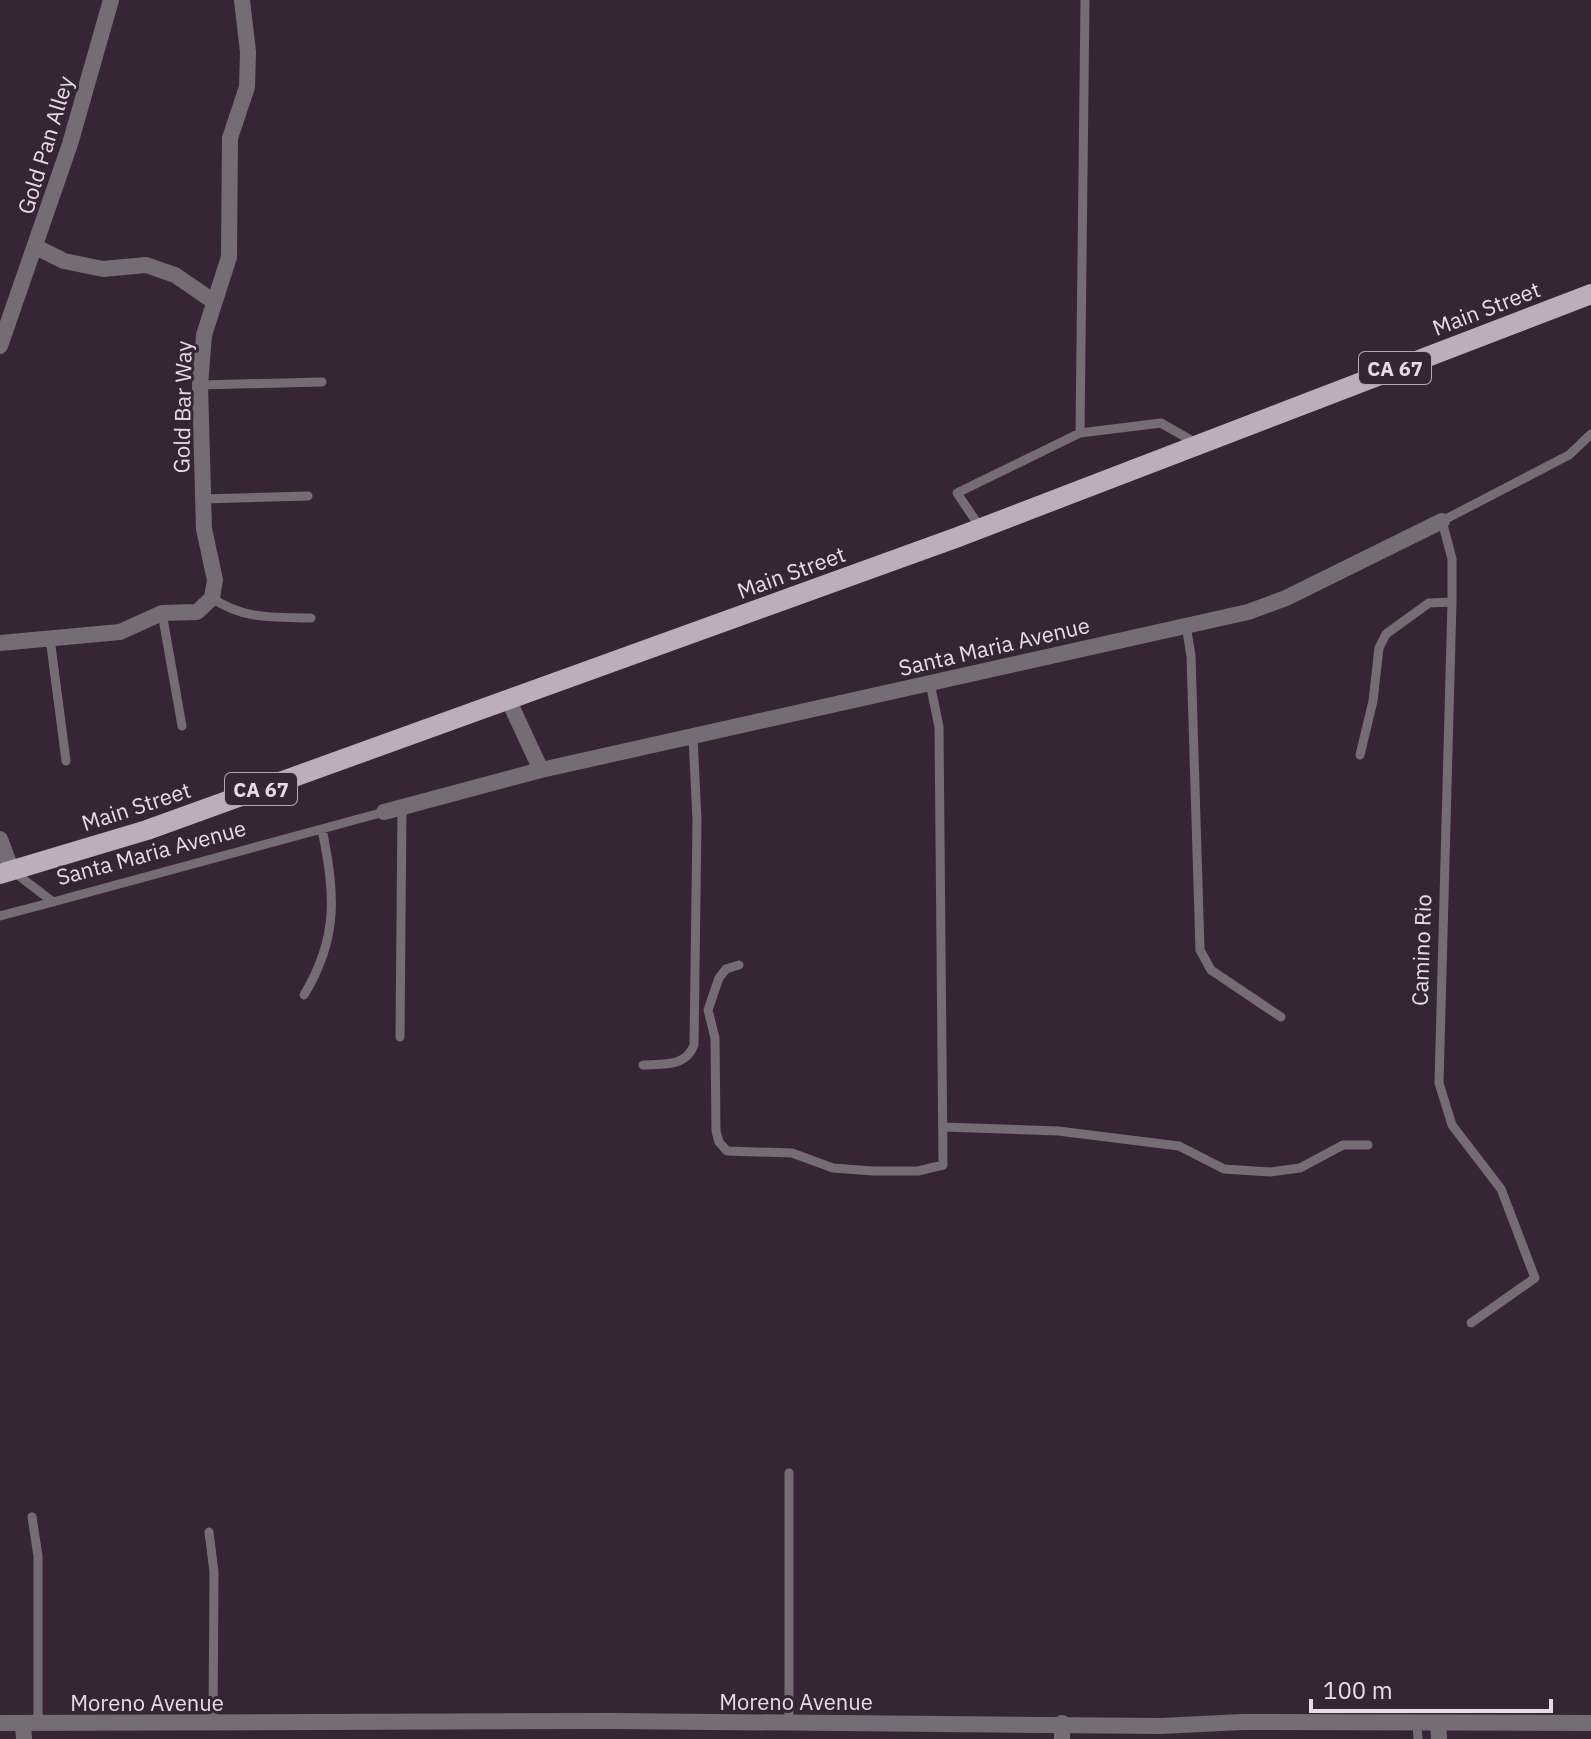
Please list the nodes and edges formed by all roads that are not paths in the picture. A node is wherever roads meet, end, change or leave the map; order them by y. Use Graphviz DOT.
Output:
graph roads {
  1 [pos="111,0"];
  2 [pos="242,0"];
  3 [pos="1085,0"];
  4 [pos="36,247"];
  5 [pos="1591,294"];
  6 [pos="213,301"];
  7 [pos="0,346"];
  8 [pos="322,382"];
  9 [pos="200,385"];
  10 [pos="1080,433"];
  11 [pos="1591,434"];
  12 [pos="1200,445"];
  13 [pos="308,496"];
  14 [pos="202,499"];
  15 [pos="1442,521"];
  16 [pos="980,527"];
  17 [pos="212,598"];
  18 [pos="1452,602"];
  19 [pos="162,613"];
  20 [pos="311,618"];
  21 [pos="1186,625"];
  22 [pos="50,638"];
  23 [pos="0,643"];
  24 [pos="930,683"];
  25 [pos="508,699"];
  26 [pos="182,726"];
  27 [pos="693,737"];
  28 [pos="1360,755"];
  29 [pos="66,761"];
  30 [pos="541,770"];
  31 [pos="402,808"];
  32 [pos="384,812"];
  33 [pos="322,829"];
  34 [pos="0,839"];
  35 [pos="6,873"];
  36 [pos="53,902"];
  37 [pos="0,916"];
  38 [pos="739,965"];
  39 [pos="304,995"];
  40 [pos="1281,1017"];
  41 [pos="400,1037"];
  42 [pos="643,1065"];
  43 [pos="943,1127"];
  44 [pos="1368,1145"];
  45 [pos="1471,1323"];
  46 [pos="789,1473"];
  47 [pos="32,1517"];
  48 [pos="209,1532"];
  49 [pos="789,1722"];
  50 [pos="0,1723"];
  51 [pos="213,1723"];
  52 [pos="1591,1723"];
  53 [pos="28,1729"];
  54 [pos="1062,1731"];
  55 [pos="1417,1731"];
  56 [pos="1438,1731"];
  1 -- 4 [label="street, Gold Pan Alley"];
  2 -- 6 [label="street, Gold Bar Way"];
  3 -- 10 [label="lane"];
  4 -- 6 [label="street"];
  4 -- 7 [label="street, Gold Pan Alley"];
  5 -- 12 [label="main road, Main Street / CA 67"];
  6 -- 9 [label="street, Gold Bar Way"];
  8 -- 9 [label="lane"];
  9 -- 14 [label="street, Gold Bar Way"];
  10 -- 12 [label="lane"];
  10 -- 16 [label="lane"];
  11 -- 15 [label="lane"];
  12 -- 16 [label="main road, Main Street / CA 67"];
  13 -- 14 [label="lane"];
  14 -- 17 [label="street, Gold Bar Way"];
  15 -- 18 [label="lane, Camino Rio"];
  15 -- 21 [label="street, Santa Maria Avenue"];
  16 -- 25 [label="main road, Main Street / CA 67"];
  17 -- 19 [label="street"];
  17 -- 20 [label="lane"];
  18 -- 28 [label="lane"];
  18 -- 45 [label="lane, Camino Rio"];
  19 -- 22 [label="street"];
  19 -- 26 [label="lane"];
  21 -- 24 [label="street, Santa Maria Avenue"];
  21 -- 40 [label="lane"];
  22 -- 23 [label="street"];
  22 -- 29 [label="lane"];
  24 -- 27 [label="street, Santa Maria Avenue"];
  24 -- 43 [label="lane"];
  25 -- 30 [label="street"];
  25 -- 35 [label="main road, Main Street / CA 67"];
  27 -- 30 [label="street, Santa Maria Avenue"];
  27 -- 42 [label="lane"];
  30 -- 31 [label="street, Santa Maria Avenue"];
  31 -- 32 [label="street, Santa Maria Avenue"];
  31 -- 41 [label="lane"];
  32 -- 33 [label="lane, Santa Maria Avenue"];
  33 -- 36 [label="lane, Santa Maria Avenue"];
  33 -- 39 [label="lane"];
  34 -- 35 [label="street"];
  35 -- 36 [label="lane, Santa Maria Avenue"];
  36 -- 37 [label="lane"];
  38 -- 43 [label="lane"];
  43 -- 44 [label="lane"];
  46 -- 49 [label="lane"];
  47 -- 53 [label="lane"];
  48 -- 51 [label="lane"];
  49 -- 51 [label="street, Moreno Avenue"];
  49 -- 54 [label="street, Moreno Avenue"];
  50 -- 53 [label="street, Moreno Avenue"];
  51 -- 53 [label="street, Moreno Avenue"];
  52 -- 56 [label="street, Moreno Avenue"];
  54 -- 55 [label="street, Moreno Avenue"];
  55 -- 56 [label="street, Moreno Avenue"];
}
